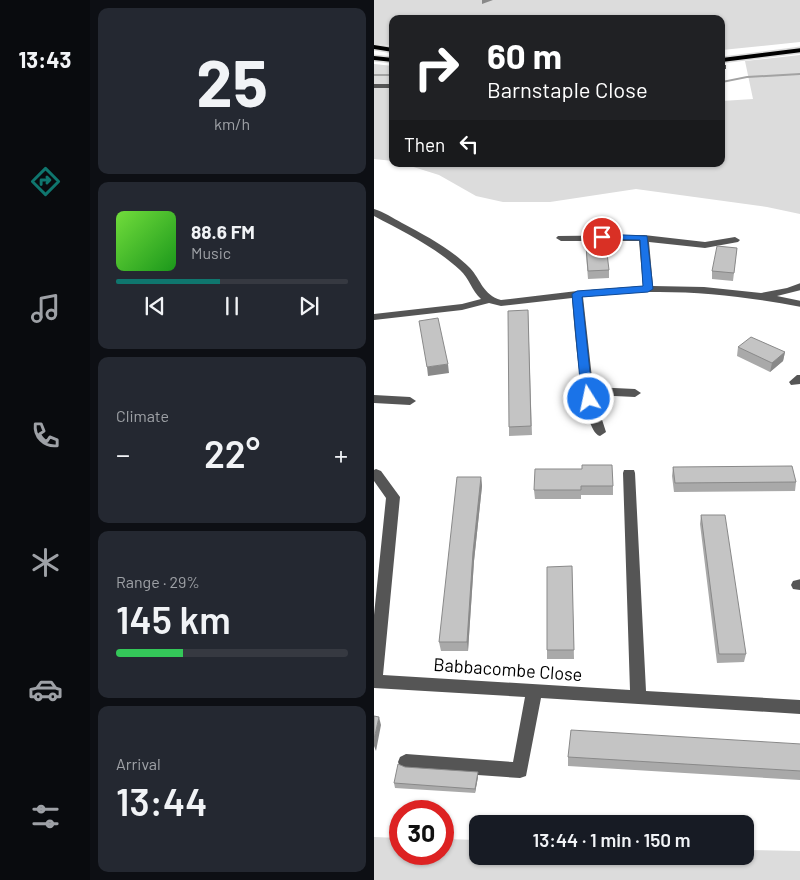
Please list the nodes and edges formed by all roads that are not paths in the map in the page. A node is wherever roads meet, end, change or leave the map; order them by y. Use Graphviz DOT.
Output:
graph roads {
  1 [pos="374,47"];
  2 [pos="389,49"];
  3 [pos="800,50"];
  4 [pos="780,52"];
  5 [pos="725,55"];
  6 [pos="374,58"];
  7 [pos="389,60"];
  8 [pos="725,64"];
  9 [pos="374,86"];
  10 [pos="389,86"];
  11 [pos="374,212"];
  12 [pos="561,238"];
  13 [pos="644,238"];
  14 [pos="734,240"];
  15 [pos="800,286"];
  16 [pos="648,289"];
  17 [pos="577,294"];
  18 [pos="760,296"];
  19 [pos="489,300"];
  20 [pos="800,304"];
  21 [pos="374,317"];
  22 [pos="587,391"];
  23 [pos="635,393"];
  24 [pos="374,399"];
  25 [pos="410,401"];
  26 [pos="600,432"];
  27 [pos="629,473"];
  28 [pos="376,474"];
  29 [pos="374,682"];
  30 [pos="534,691"];
  31 [pos="638,698"];
  32 [pos="800,707"];
  33 [pos="406,762"];
  1 -- 2 [label="main road"];
  3 -- 4 [label="main road"];
  4 -- 5 [label="main road"];
  4 -- 8 [label="main road"];
  6 -- 7 [label="main road"];
  9 -- 10 [label="street"];
  11 -- 19 [label="street"];
  12 -- 13 [label="street"];
  13 -- 14 [label="street"];
  13 -- 16 [label="street"];
  15 -- 18 [label="street"];
  16 -- 17 [label="street"];
  16 -- 18 [label="street"];
  17 -- 19 [label="street"];
  17 -- 22 [label="street"];
  18 -- 20 [label="street"];
  19 -- 21 [label="street"];
  22 -- 23 [label="street"];
  22 -- 26 [label="street"];
  24 -- 25 [label="street"];
  27 -- 31 [label="street"];
  28 -- 29 [label="street, Babbacombe Close"];
  29 -- 30 [label="street, Babbacombe Close"];
  30 -- 31 [label="street, Babbacombe Close"];
  30 -- 33 [label="street"];
  31 -- 32 [label="street, Babbacombe Close"];
}
